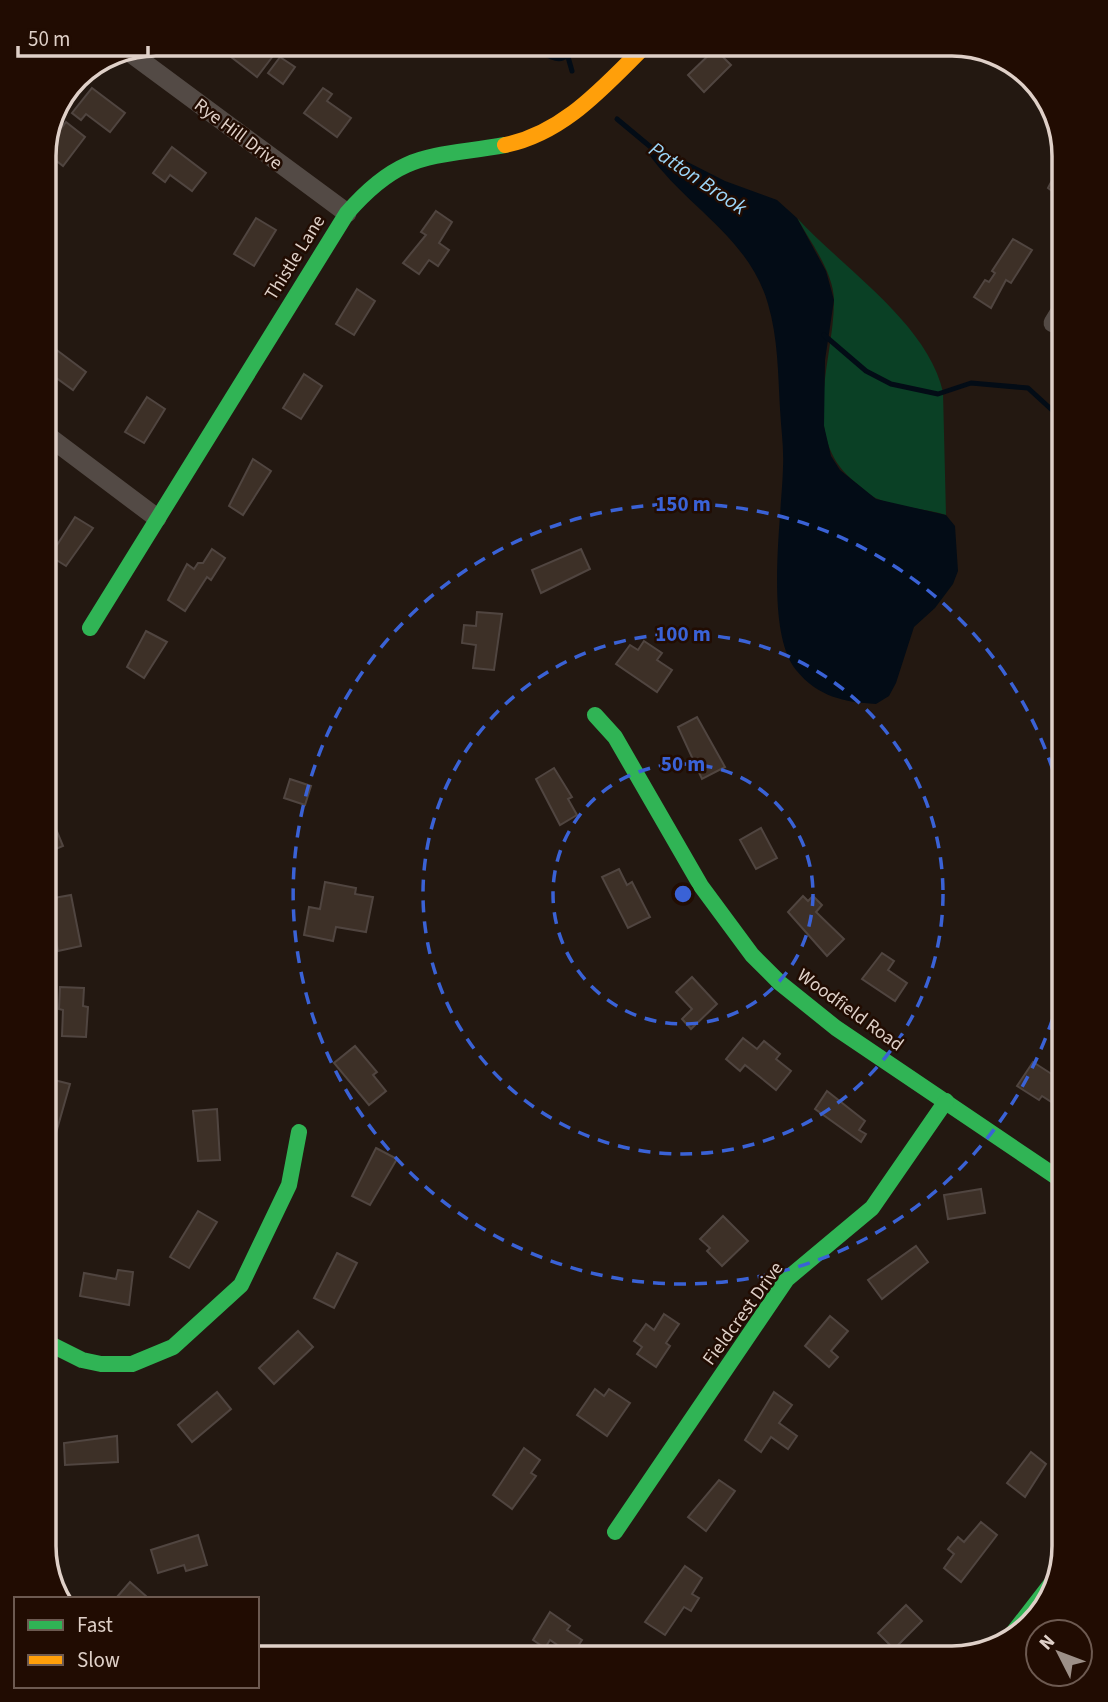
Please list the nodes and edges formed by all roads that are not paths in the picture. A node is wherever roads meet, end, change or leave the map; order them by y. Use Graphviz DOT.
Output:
graph roads {
  1 [pos="635,56"];
  2 [pos="137,58"];
  3 [pos="346,213"];
  4 [pos="56,442"];
  5 [pos="158,518"];
  6 [pos="90,628"];
  7 [pos="595,715"];
  8 [pos="946,1101"];
  9 [pos="299,1132"];
  10 [pos="1052,1174"];
  11 [pos="56,1347"];
  12 [pos="615,1532"];
  1 -- 3 [label="street, Thistle Lane"];
  2 -- 3 [label="street, Rye Hill Drive"];
  3 -- 5 [label="street, Thistle Lane"];
  4 -- 5 [label="street"];
  5 -- 6 [label="street, Thistle Lane"];
  7 -- 8 [label="street, Woodfield Road"];
  8 -- 10 [label="street, Woodfield Road"];
  8 -- 12 [label="street, Fieldcrest Drive"];
  9 -- 11 [label="street"];
}
